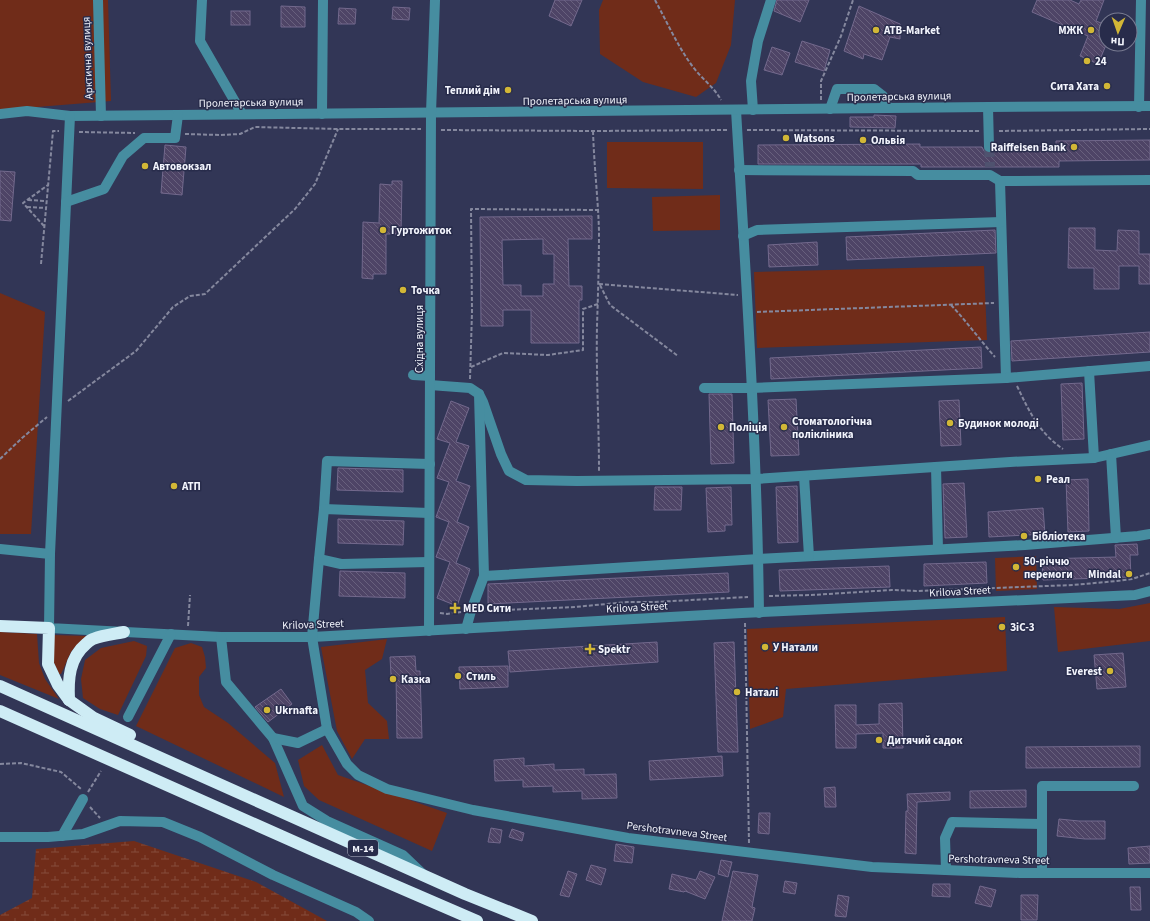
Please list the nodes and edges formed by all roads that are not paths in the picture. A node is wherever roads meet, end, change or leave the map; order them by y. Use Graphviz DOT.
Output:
graph roads {
  1 [pos="98,0"];
  2 [pos="202,0"];
  3 [pos="323,0"];
  4 [pos="435,0"];
  5 [pos="770,0"];
  6 [pos="1141,0"];
  7 [pos="988,106"];
  8 [pos="1150,106"];
  9 [pos="1139,107"];
  10 [pos="888,108"];
  11 [pos="825,109"];
  12 [pos="732,110"];
  13 [pos="753,110"];
  14 [pos="431,113"];
  15 [pos="0,114"];
  16 [pos="242,114"];
  17 [pos="322,114"];
  18 [pos="178,115"];
  19 [pos="70,116"];
  20 [pos="101,116"];
  21 [pos="989,147"];
  22 [pos="739,170"];
  23 [pos="1150,180"];
  24 [pos="1000,181"];
  25 [pos="66,202"];
  26 [pos="1001,222"];
  27 [pos="743,236"];
  28 [pos="1150,366"];
  29 [pos="1089,371"];
  30 [pos="413,375"];
  31 [pos="1009,378"];
  32 [pos="430,380"];
  33 [pos="704,388"];
  34 [pos="752,388"];
  35 [pos="474,391"];
  36 [pos="1150,445"];
  37 [pos="1111,454"];
  38 [pos="1094,458"];
  39 [pos="430,464"];
  40 [pos="936,467"];
  41 [pos="804,476"];
  42 [pos="756,479"];
  43 [pos="324,509"];
  44 [pos="430,513"];
  45 [pos="1150,534"];
  46 [pos="1116,538"];
  47 [pos="0,549"];
  48 [pos="938,549"];
  49 [pos="50,554"];
  50 [pos="809,556"];
  51 [pos="319,559"];
  52 [pos="759,559"];
  53 [pos="429,562"];
  54 [pos="484,576"];
  55 [pos="1150,591"];
  56 [pos="759,613"];
  57 [pos="0,626"];
  58 [pos="50,628"];
  59 [pos="466,629"];
  60 [pos="429,631"];
  61 [pos="124,632"];
  62 [pos="171,634"];
  63 [pos="221,637"];
  64 [pos="312,637"];
  65 [pos="0,686"];
  66 [pos="69,700"];
  67 [pos="0,711"];
  68 [pos="128,717"];
  69 [pos="327,729"];
  70 [pos="273,738"];
  71 [pos="194,773"];
  72 [pos="1134,786"];
  73 [pos="83,799"];
  74 [pos="1042,824"];
  75 [pos="62,836"];
  76 [pos="0,837"];
  77 [pos="946,870"];
  78 [pos="1042,873"];
  79 [pos="1150,873"];
  80 [pos="426,876"];
  81 [pos="369,921"];
  82 [pos="477,921"];
  83 [pos="532,921"];
  1 -- 20 [label="street, Арктична вулиця"];
  2 -- 16 [label="street"];
  3 -- 17 [label="street"];
  4 -- 14 [label="street, Східна вулиця"];
  5 -- 13 [label="street"];
  6 -- 9 [label="street"];
  7 -- 9 [label="street, Пролетарська вулиця"];
  7 -- 10 [label="street, Пролетарська вулиця"];
  7 -- 21 [label="street"];
  8 -- 9 [label="street, Пролетарська вулиця"];
  10 -- 11 [label="street, Пролетарська вулиця"];
  10 -- 11 [label="street"];
  11 -- 13 [label="street, Пролетарська вулиця"];
  12 -- 13 [label="street, Пролетарська вулиця"];
  12 -- 14 [label="street, Пролетарська вулиця"];
  12 -- 22 [label="street"];
  14 -- 17 [label="street, Пролетарська вулиця"];
  14 -- 32 [label="street, Східна вулиця"];
  15 -- 19 [label="street, Пролетарська вулиця"];
  16 -- 17 [label="street, Пролетарська вулиця"];
  16 -- 18 [label="street, Пролетарська вулиця"];
  18 -- 20 [label="street, Пролетарська вулиця"];
  18 -- 25 [label="street"];
  19 -- 20 [label="street, Пролетарська вулиця"];
  19 -- 25 [label="street"];
  22 -- 24 [label="street"];
  22 -- 27 [label="street"];
  23 -- 24 [label="street"];
  24 -- 26 [label="street"];
  25 -- 49 [label="street"];
  26 -- 27 [label="street"];
  26 -- 31 [label="street"];
  27 -- 34 [label="street"];
  28 -- 29 [label="street"];
  29 -- 31 [label="street"];
  29 -- 38 [label="street"];
  30 -- 32 [label="street"];
  31 -- 34 [label="street"];
  32 -- 35 [label="street"];
  32 -- 39 [label="street, Східна вулиця"];
  33 -- 34 [label="street"];
  34 -- 42 [label="street"];
  35 -- 42 [label="street"];
  35 -- 54 [label="street"];
  36 -- 37 [label="street"];
  37 -- 38 [label="street"];
  37 -- 46 [label="street"];
  38 -- 40 [label="street"];
  39 -- 43 [label="street, Pershotravneva Street"];
  39 -- 44 [label="street, Східна вулиця"];
  40 -- 41 [label="street"];
  40 -- 48 [label="street"];
  41 -- 42 [label="street"];
  41 -- 50 [label="street"];
  42 -- 52 [label="street"];
  43 -- 44 [label="street"];
  43 -- 51 [label="street, Pershotravneva Street"];
  44 -- 53 [label="street, Східна вулиця"];
  45 -- 46 [label="street"];
  46 -- 48 [label="street"];
  47 -- 49 [label="street"];
  48 -- 50 [label="street"];
  49 -- 58 [label="street"];
  50 -- 52 [label="street"];
  51 -- 53 [label="street"];
  51 -- 64 [label="street, Pershotravneva Street"];
  52 -- 54 [label="street"];
  52 -- 56 [label="street"];
  53 -- 60 [label="street, Східна вулиця"];
  54 -- 59 [label="street"];
  55 -- 56 [label="street, Krilova Street"];
  56 -- 59 [label="street, Krilova Street"];
  57 -- 58 [label="highway"];
  58 -- 61 [label="street, Krilova Street"];
  58 -- 66 [label="highway"];
  59 -- 60 [label="street, Krilova Street"];
  60 -- 64 [label="street, Krilova Street"];
  61 -- 62 [label="street, Krilova Street"];
  61 -- 66 [label="highway"];
  62 -- 63 [label="street, Krilova Street"];
  62 -- 68 [label="street"];
  63 -- 64 [label="street, Krilova Street"];
  63 -- 70 [label="street"];
  64 -- 69 [label="street, Pershotravneva Street"];
  65 -- 71 [label="highway, М-14"];
  66 -- 71 [label="highway"];
  67 -- 82 [label="highway, М-14"];
  69 -- 70 [label="street"];
  69 -- 77 [label="street, Pershotravneva Street"];
  70 -- 80 [label="street"];
  71 -- 80 [label="highway, М-14"];
  72 -- 74 [label="street"];
  73 -- 75 [label="street"];
  74 -- 77 [label="street"];
  74 -- 78 [label="street"];
  75 -- 76 [label="street"];
  75 -- 81 [label="street"];
  77 -- 78 [label="street, Pershotravneva Street"];
  78 -- 79 [label="street, Pershotravneva Street"];
  80 -- 83 [label="highway, М-14"];
}
